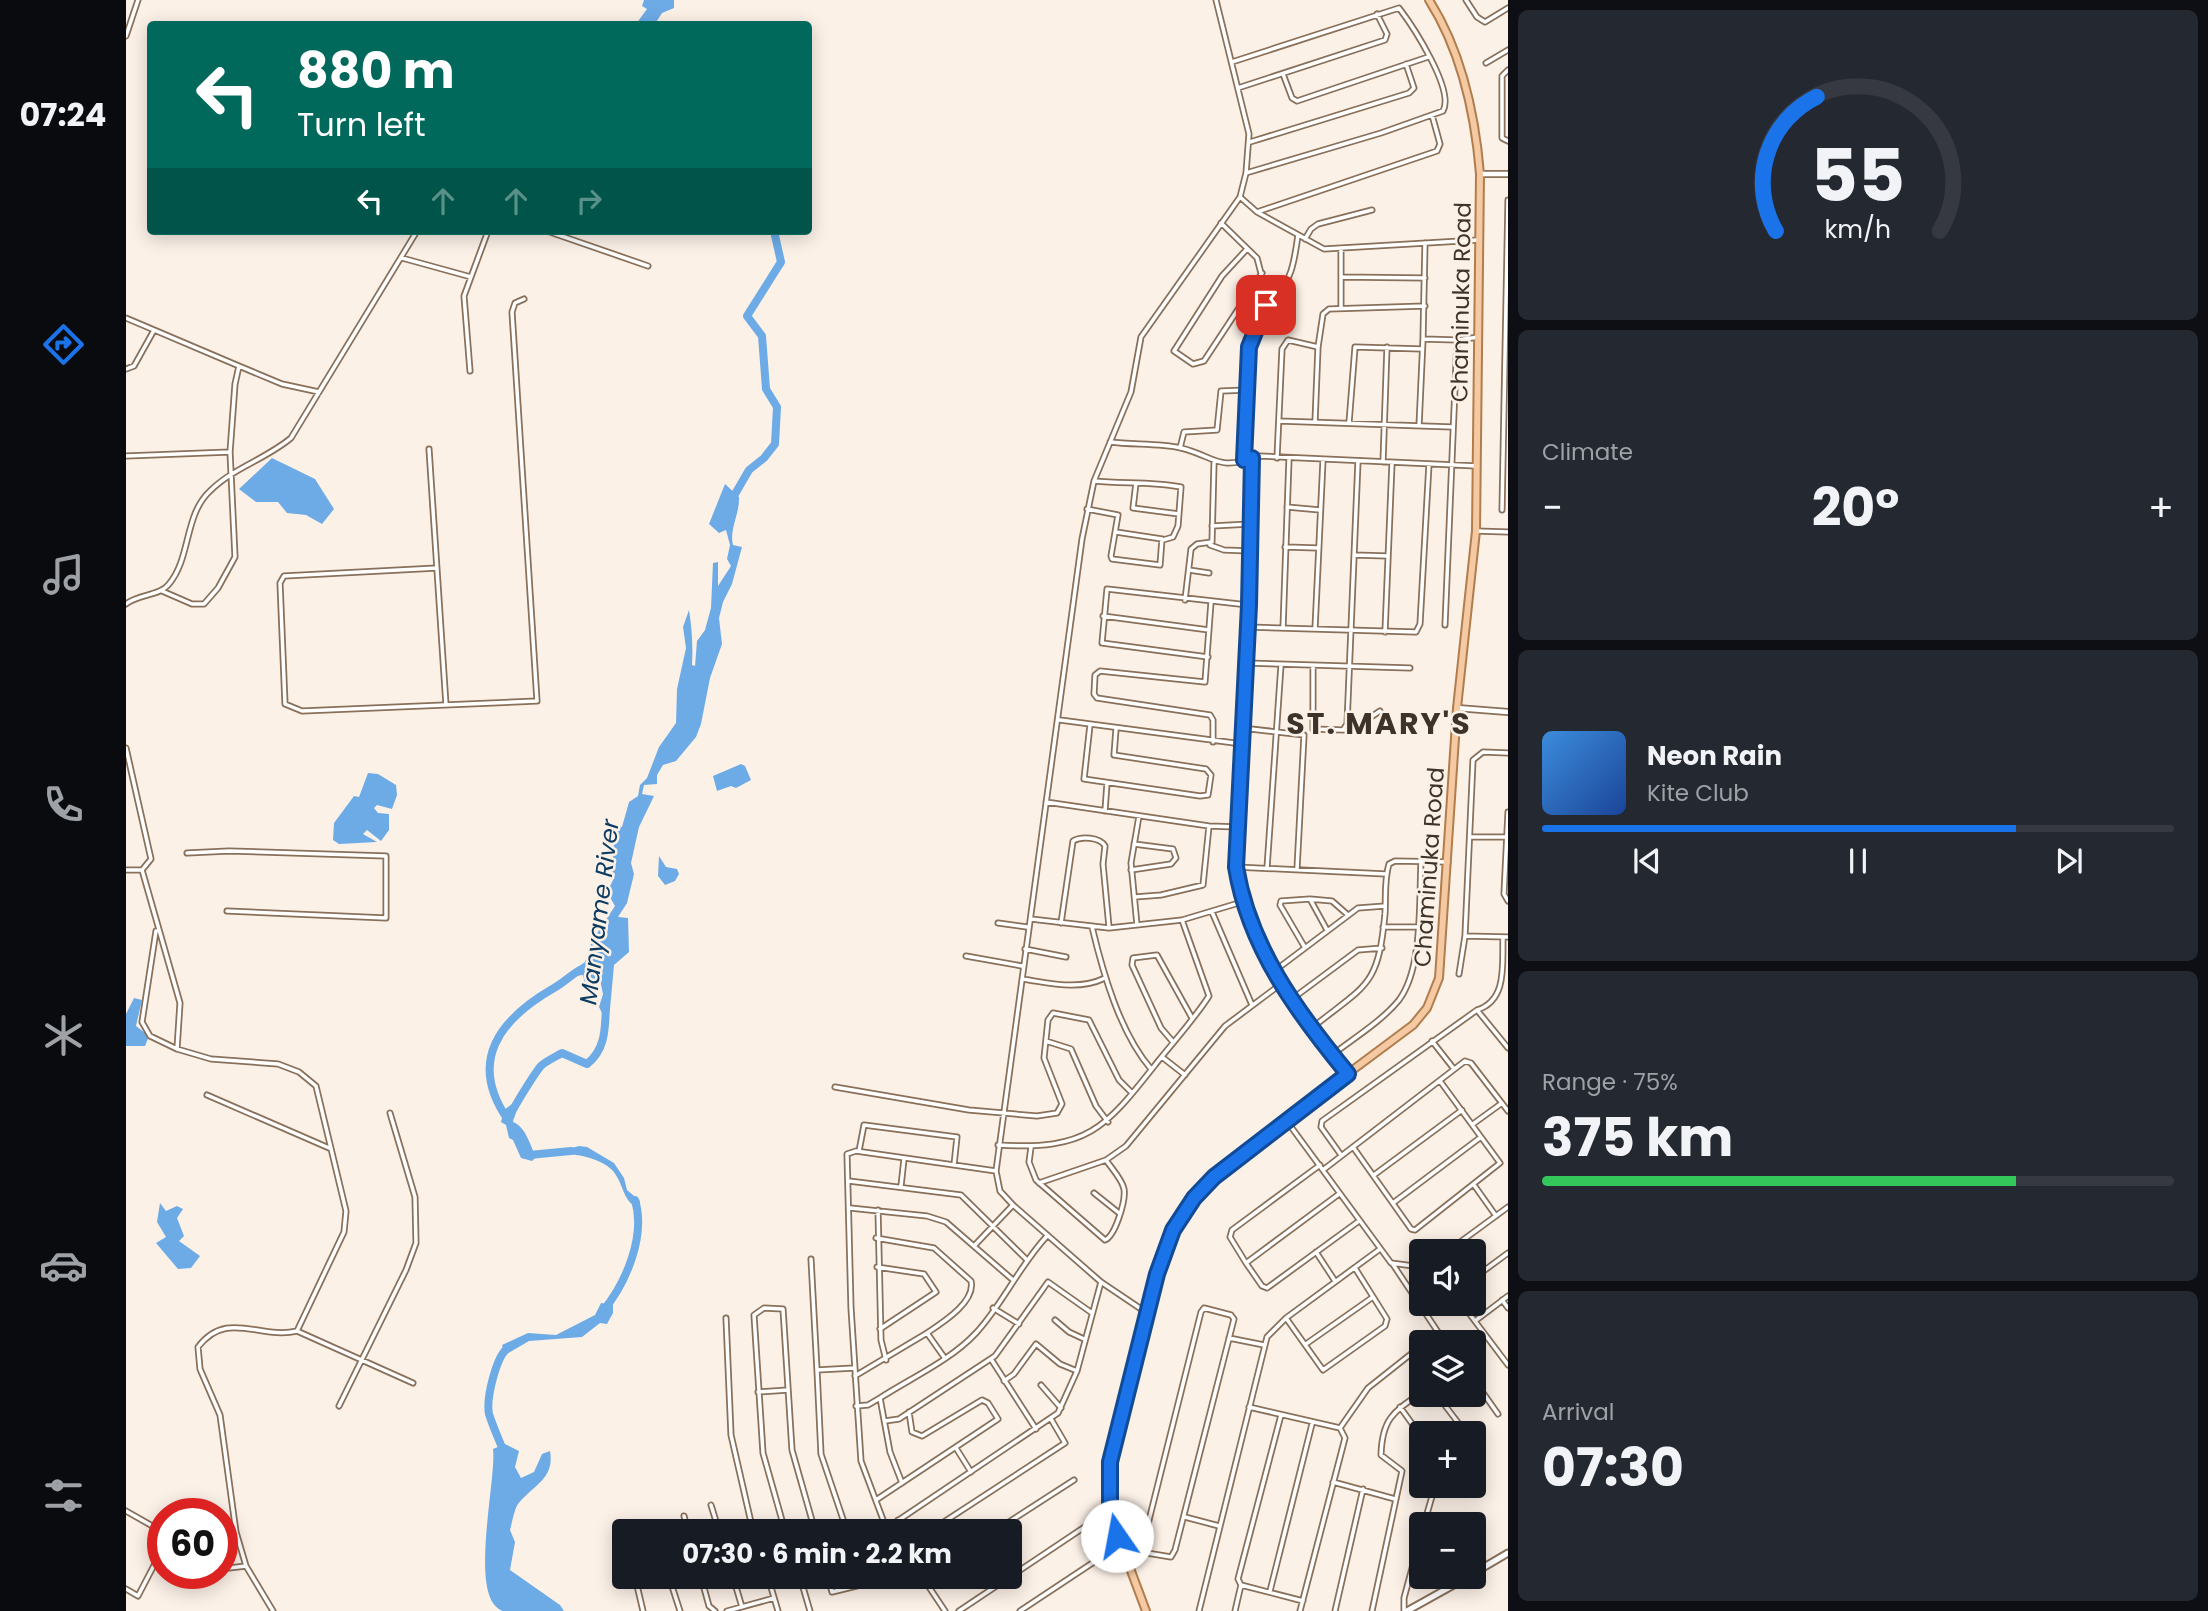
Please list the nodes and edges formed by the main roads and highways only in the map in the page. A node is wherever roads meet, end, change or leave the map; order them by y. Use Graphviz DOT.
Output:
graph roads {
  1 [pos="1429,0"];
  2 [pos="1508,1553"];
  3 [pos="1486,1566"];
  4 [pos="1446,1589"];
  5 [pos="1146,1611"];
  6 [pos="1405,1611"];
  1 -- 5 [label="main road, Chaminuka Road"];
  2 -- 3 [label="main road"];
  4 -- 6 [label="main road"];
}
